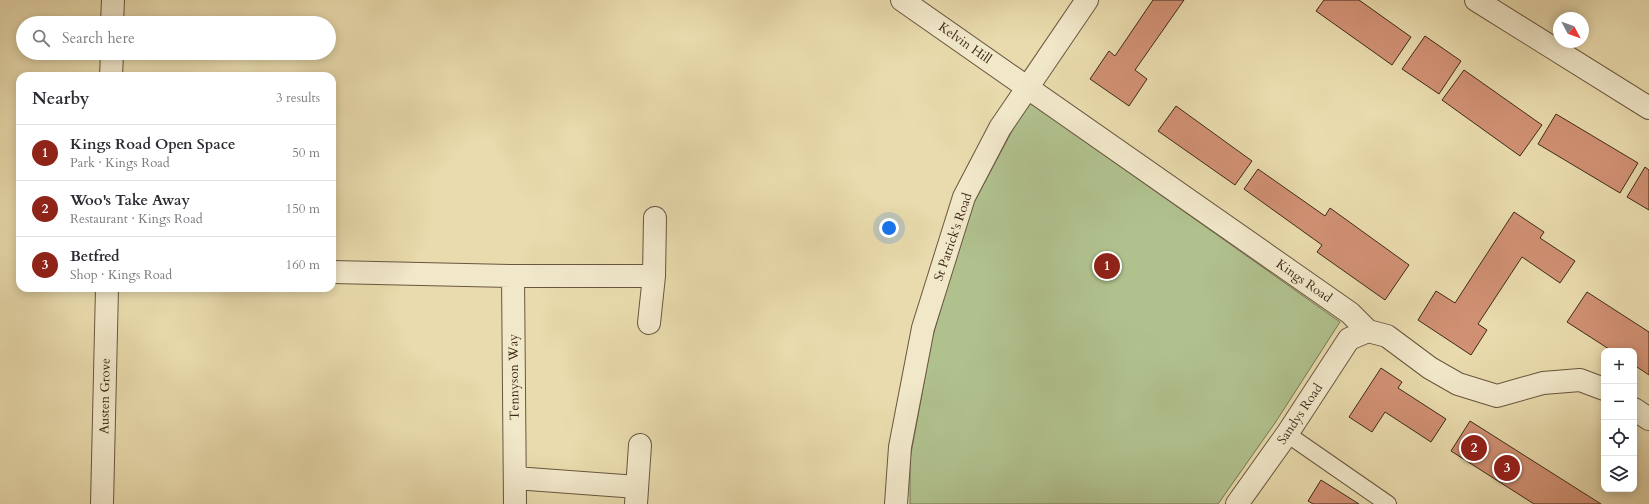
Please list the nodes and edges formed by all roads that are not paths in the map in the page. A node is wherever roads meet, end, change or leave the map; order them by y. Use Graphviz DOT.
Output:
graph roads {
  1 [pos="113,0"];
  2 [pos="902,0"];
  3 [pos="1087,0"];
  4 [pos="1477,0"];
  5 [pos="112,16"];
  6 [pos="112,60"];
  7 [pos="111,72"];
  8 [pos="1027,88"];
  9 [pos="1649,108"];
  10 [pos="655,218"];
  11 [pos="336,272"];
  12 [pos="513,276"];
  13 [pos="654,276"];
  14 [pos="107,292"];
  15 [pos="649,323"];
  16 [pos="1368,331"];
  17 [pos="1601,388"];
  18 [pos="1637,411"];
  19 [pos="1649,419"];
  20 [pos="1287,434"];
  21 [pos="640,445"];
  22 [pos="515,478"];
  23 [pos="637,495"];
  24 [pos="102,504"];
  25 [pos="515,504"];
  26 [pos="896,504"];
  27 [pos="1237,504"];
  28 [pos="1388,504"];
  1 -- 5 [label="street"];
  2 -- 8 [label="street, Kelvin Hill"];
  3 -- 8 [label="street, St Patrick's Road"];
  4 -- 9 [label="street"];
  6 -- 7 [label="street"];
  8 -- 16 [label="street, Kings Road"];
  8 -- 26 [label="street, St Patrick's Road"];
  10 -- 13 [label="street"];
  11 -- 12 [label="street"];
  12 -- 13 [label="street"];
  12 -- 22 [label="street, Tennyson Way"];
  13 -- 15 [label="street"];
  14 -- 24 [label="street, Austen Grove"];
  16 -- 17 [label="street"];
  16 -- 20 [label="street, Sandys Road"];
  18 -- 19 [label="street"];
  20 -- 27 [label="street, Sandys Road"];
  20 -- 28 [label="lane"];
  21 -- 23 [label="street"];
  22 -- 23 [label="street"];
  22 -- 25 [label="street, Tennyson Way"];
}
